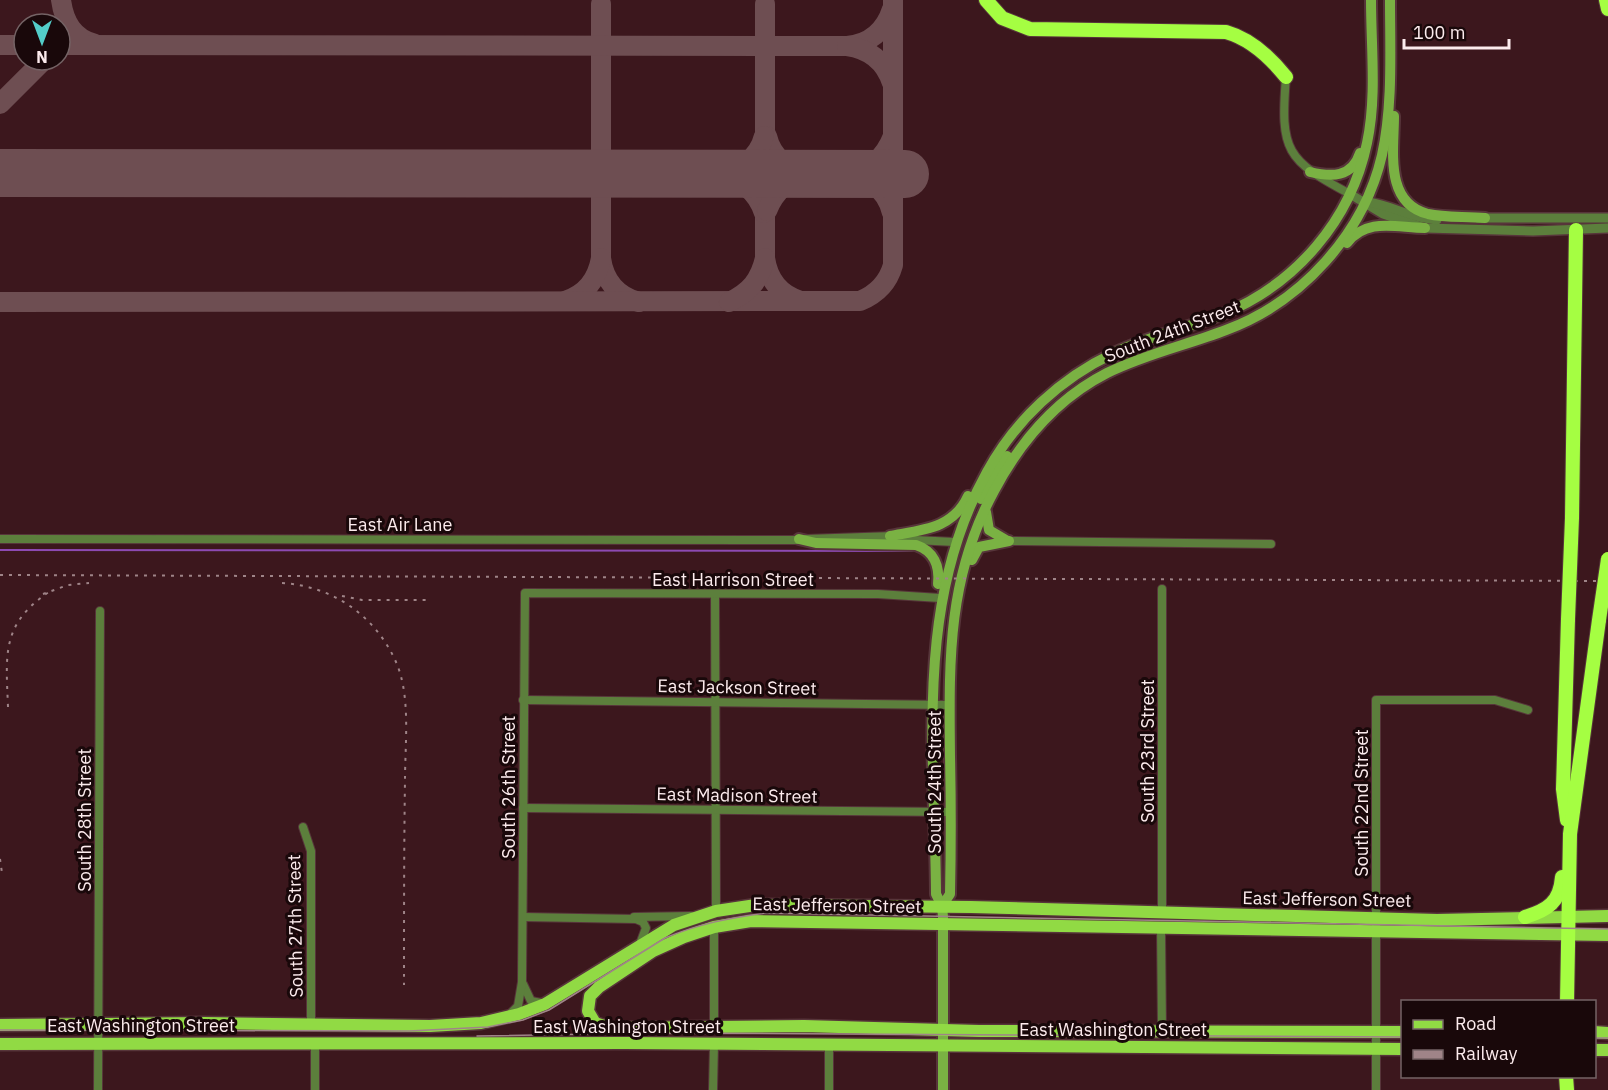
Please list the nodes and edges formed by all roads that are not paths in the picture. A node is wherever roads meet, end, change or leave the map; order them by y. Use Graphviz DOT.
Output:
graph roads {
  1 [pos="986,0"];
  2 [pos="1371,0"];
  3 [pos="1390,0"];
  4 [pos="1606,0"];
  5 [pos="1608,9"];
  6 [pos="1390,50"];
  7 [pos="1371,52"];
  8 [pos="1286,77"];
  9 [pos="1310,172"];
  10 [pos="1350,194"];
  11 [pos="1365,201"];
  12 [pos="1485,218"];
  13 [pos="1605,218"];
  14 [pos="1425,228"];
  15 [pos="1608,228"];
  16 [pos="1485,230"];
  17 [pos="1576,230"];
  18 [pos="1301,285"];
  19 [pos="1020,424"];
  20 [pos="1035,429"];
  21 [pos="986,509"];
  22 [pos="890,536"];
  23 [pos="0,539"];
  24 [pos="799,539"];
  25 [pos="957,540"];
  26 [pos="1009,541"];
  27 [pos="1271,544"];
  28 [pos="1608,559"];
  29 [pos="1162,589"];
  30 [pos="525,593"];
  31 [pos="715,594"];
  32 [pos="938,598"];
  33 [pos="100,611"];
  34 [pos="950,637"];
  35 [pos="952,663"];
  36 [pos="523,700"];
  37 [pos="715,702"];
  38 [pos="932,705"];
  39 [pos="950,705"];
  40 [pos="1528,710"];
  41 [pos="524,808"];
  42 [pos="714,810"];
  43 [pos="935,812"];
  44 [pos="951,812"];
  45 [pos="303,827"];
  46 [pos="1570,834"];
  47 [pos="1569,855"];
  48 [pos="942,906"];
  49 [pos="1045,909"];
  50 [pos="716,911"];
  51 [pos="1162,913"];
  52 [pos="1608,916"];
  53 [pos="524,917"];
  54 [pos="696,917"];
  55 [pos="1525,917"];
  56 [pos="1569,917"];
  57 [pos="627,918"];
  58 [pos="1376,918"];
  59 [pos="943,924"];
  60 [pos="714,927"];
  61 [pos="1127,927"];
  62 [pos="1161,928"];
  63 [pos="1376,932"];
  64 [pos="1568,935"];
  65 [pos="1608,935"];
  66 [pos="640,944"];
  67 [pos="629,967"];
  68 [pos="522,982"];
  69 [pos="1567,1000"];
  70 [pos="545,1004"];
  71 [pos="588,1011"];
  72 [pos="507,1018"];
  73 [pos="0,1025"];
  74 [pos="311,1025"];
  75 [pos="430,1026"];
  76 [pos="99,1027"];
  77 [pos="666,1028"];
  78 [pos="714,1028"];
  79 [pos="943,1028"];
  80 [pos="1162,1031"];
  81 [pos="1181,1031"];
  82 [pos="1376,1032"];
  83 [pos="1401,1032"];
  84 [pos="548,1043"];
  85 [pos="0,1044"];
  86 [pos="99,1044"];
  87 [pos="315,1044"];
  88 [pos="714,1044"];
  89 [pos="830,1044"];
  90 [pos="943,1046"];
  91 [pos="1254,1048"];
  92 [pos="1376,1049"];
  93 [pos="1401,1049"];
  94 [pos="98,1090"];
  95 [pos="315,1090"];
  96 [pos="713,1090"];
  97 [pos="829,1090"];
  98 [pos="943,1090"];
  99 [pos="1376,1090"];
  1 -- 8 [label="highway"];
  2 -- 7 [label="main road, South 24th Street"];
  3 -- 6 [label="main road, South 24th Street"];
  4 -- 5 [label="highway"];
  6 -- 11 [label="main road, South 24th Street"];
  6 -- 12 [label="main road"];
  7 -- 9 [label="main road"];
  7 -- 10 [label="main road, South 24th Street"];
  8 -- 9 [label="street"];
  9 -- 10 [label="street"];
  10 -- 11 [label="street"];
  10 -- 19 [label="main road, South 24th Street"];
  11 -- 12 [label="street"];
  11 -- 14 [label="street"];
  11 -- 18 [label="main road, South 24th Street"];
  12 -- 13 [label="street"];
  12 -- 16 [label="street"];
  13 -- 17 [label="street"];
  14 -- 16 [label="street"];
  14 -- 18 [label="main road"];
  15 -- 17 [label="street"];
  16 -- 17 [label="street"];
  17 -- 46 [label="highway, bridge"];
  18 -- 20 [label="main road, South 24th Street"];
  19 -- 22 [label="main road"];
  19 -- 25 [label="main road, South 24th Street"];
  20 -- 21 [label="main road, South 24th Street"];
  20 -- 25 [label="main road"];
  21 -- 26 [label="main road"];
  21 -- 34 [label="main road, South 24th Street"];
  22 -- 24 [label="street, East Air Lane"];
  22 -- 25 [label="street, East Air Lane"];
  23 -- 24 [label="street, East Air Lane"];
  24 -- 25 [label="street, East Air Lane"];
  24 -- 32 [label="main road"];
  25 -- 32 [label="main road, South 24th Street"];
  25 -- 34 [label="main road"];
  26 -- 27 [label="street"];
  26 -- 35 [label="main road"];
  28 -- 46 [label="highway, bridge"];
  29 -- 51 [label="street, South 23rd Street"];
  30 -- 31 [label="street, East Harrison Street"];
  30 -- 36 [label="street, South 26th Street"];
  31 -- 32 [label="street, East Harrison Street"];
  31 -- 37 [label="street"];
  32 -- 38 [label="main road, South 24th Street"];
  33 -- 76 [label="street, South 28th Street"];
  34 -- 35 [label="main road, South 24th Street"];
  35 -- 39 [label="main road, South 24th Street"];
  36 -- 37 [label="street, East Jackson Street"];
  36 -- 41 [label="street, South 26th Street"];
  37 -- 38 [label="street, East Jackson Street"];
  37 -- 42 [label="street"];
  38 -- 39 [label="street, East Jackson Street"];
  38 -- 43 [label="main road, South 24th Street"];
  39 -- 44 [label="main road, South 24th Street"];
  40 -- 58 [label="street, South 22nd Street"];
  41 -- 42 [label="street, East Madison Street"];
  41 -- 53 [label="street, South 26th Street"];
  42 -- 43 [label="street, East Madison Street"];
  42 -- 50 [label="street"];
  43 -- 44 [label="street, East Madison Street"];
  43 -- 48 [label="main road, South 24th Street"];
  44 -- 48 [label="main road, South 24th Street"];
  45 -- 74 [label="street, South 27th Street"];
  46 -- 47 [label="highway"];
  47 -- 55 [label="highway"];
  47 -- 56 [label="highway"];
  48 -- 49 [label="main road, East Jefferson Street"];
  48 -- 50 [label="main road, East Jefferson Street"];
  48 -- 59 [label="main road, South 24th Street"];
  49 -- 51 [label="main road, East Jefferson Street"];
  49 -- 61 [label="main road, East Jefferson Street"];
  50 -- 54 [label="main road, East Jefferson Street"];
  51 -- 58 [label="main road, East Jefferson Street"];
  52 -- 56 [label="main road, East Jefferson Street"];
  53 -- 57 [label="street, East Jefferson Street"];
  53 -- 68 [label="street, South 26th Street"];
  54 -- 57 [label="street, East Jefferson Street"];
  54 -- 66 [label="main road, East Jefferson Street"];
  55 -- 56 [label="main road, East Jefferson Street"];
  55 -- 58 [label="main road, East Jefferson Street"];
  56 -- 64 [label="highway"];
  57 -- 66 [label="street"];
  58 -- 63 [label="street, South 22nd Street"];
  59 -- 60 [label="main road, East Jefferson Street"];
  59 -- 61 [label="main road, East Jefferson Street"];
  59 -- 79 [label="main road, South 24th Street"];
  60 -- 67 [label="main road, East Jefferson Street"];
  60 -- 78 [label="street"];
  61 -- 62 [label="main road, East Jefferson Street"];
  62 -- 63 [label="main road, East Jefferson Street"];
  62 -- 80 [label="street"];
  63 -- 64 [label="main road, East Jefferson Street"];
  63 -- 82 [label="street, South 22nd Street"];
  64 -- 65 [label="main road, East Jefferson Street"];
  64 -- 69 [label="highway"];
  66 -- 70 [label="main road, East Jefferson Street"];
  67 -- 70 [label="main road, East Jefferson Street"];
  67 -- 71 [label="main road, East Jefferson Street"];
  68 -- 70 [label="street"];
  68 -- 72 [label="street, South 26th Street"];
  70 -- 72 [label="main road, East Jefferson Street"];
  71 -- 77 [label="main road, East Washington Street"];
  72 -- 75 [label="main road, East Jefferson Street"];
  73 -- 76 [label="main road, East Washington Street"];
  74 -- 75 [label="main road, East Washington Street"];
  74 -- 76 [label="main road, East Washington Street"];
  76 -- 86 [label="street, South 28th Street"];
  77 -- 78 [label="main road, East Washington Street"];
  77 -- 84 [label="main road"];
  78 -- 79 [label="main road, East Washington Street"];
  79 -- 80 [label="main road, East Washington Street"];
  79 -- 90 [label="main road, South 24th Street"];
  80 -- 81 [label="main road, East Washington Street"];
  81 -- 82 [label="main road, East Washington Street"];
  81 -- 91 [label="main road, East Washington Street"];
  82 -- 83 [label="main road, East Washington Street"];
  82 -- 92 [label="street, South 22nd Street"];
  84 -- 87 [label="main road, East Washington Street"];
  84 -- 88 [label="main road, East Washington Street"];
  85 -- 86 [label="main road, East Washington Street"];
  86 -- 87 [label="main road, East Washington Street"];
  86 -- 94 [label="street, South 28th Street"];
  87 -- 95 [label="street"];
  88 -- 89 [label="main road, East Washington Street"];
  88 -- 96 [label="street"];
  89 -- 90 [label="main road, East Washington Street"];
  89 -- 97 [label="street"];
  90 -- 91 [label="main road, East Washington Street"];
  90 -- 98 [label="main road, South 24th Street"];
  91 -- 92 [label="main road, East Washington Street"];
  92 -- 93 [label="main road, East Washington Street"];
  92 -- 99 [label="street, South 22nd Street"];
}
